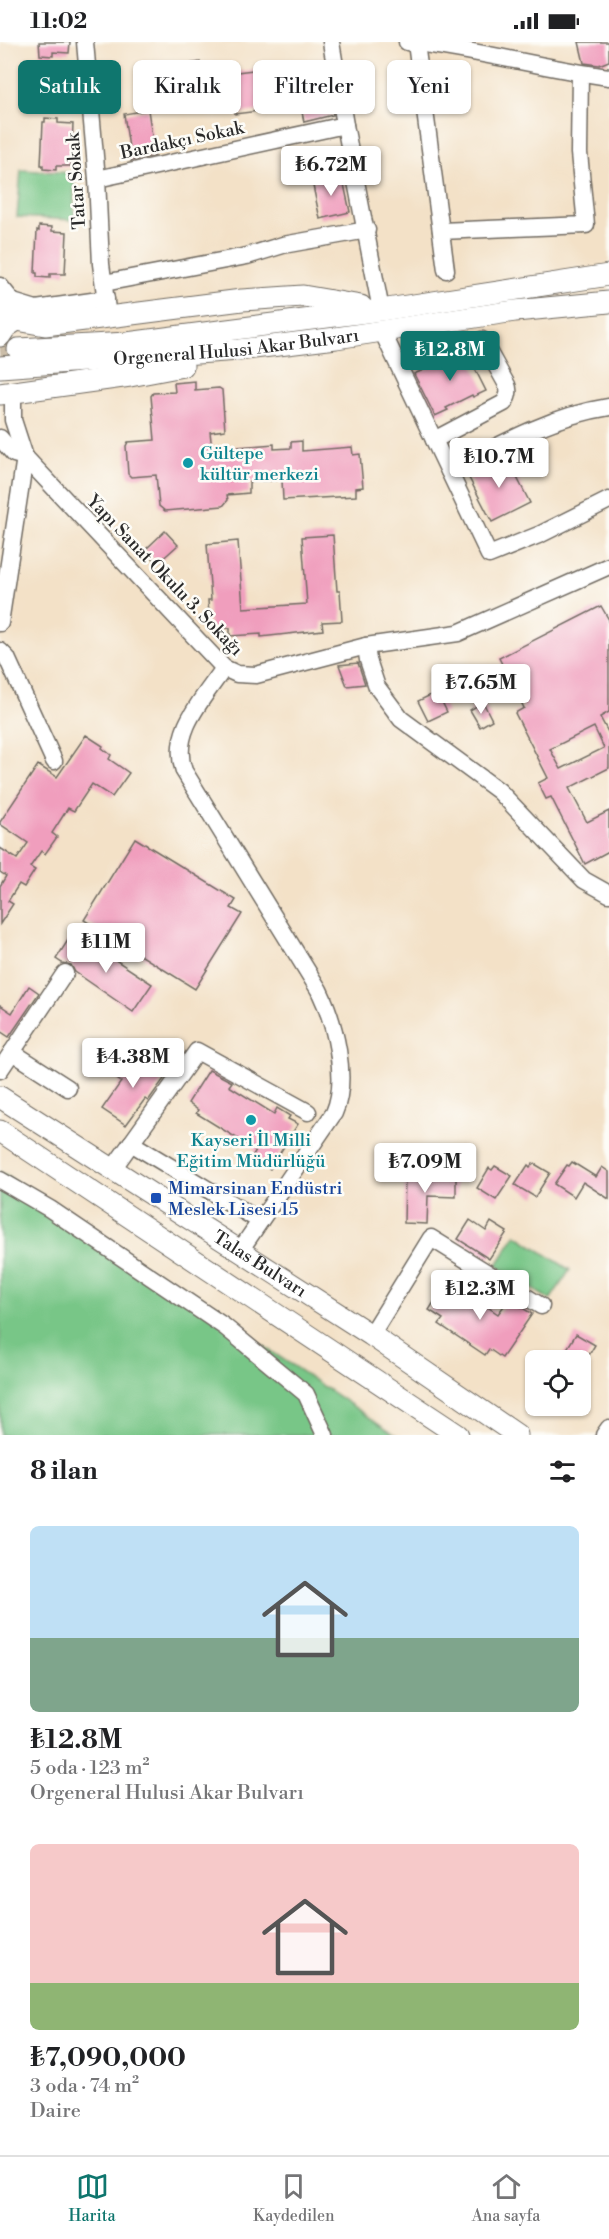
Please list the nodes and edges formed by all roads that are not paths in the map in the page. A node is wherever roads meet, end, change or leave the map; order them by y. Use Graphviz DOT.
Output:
graph roads {
  1 [pos="85,42"];
  2 [pos="331,42"];
  3 [pos="420,43"];
  4 [pos="487,48"];
  5 [pos="580,73"];
  6 [pos="609,77"];
  7 [pos="345,125"];
  8 [pos="97,179"];
  9 [pos="367,230"];
  10 [pos="441,231"];
  11 [pos="446,270"];
  12 [pos="609,275"];
  13 [pos="0,286"];
  14 [pos="106,300"];
  15 [pos="609,302"];
  16 [pos="381,310"];
  17 [pos="8,314"];
  18 [pos="382,331"];
  19 [pos="0,336"];
  20 [pos="482,340"];
  21 [pos="239,350"];
  22 [pos="6,361"];
  23 [pos="6,393"];
  24 [pos="609,407"];
  25 [pos="0,438"];
  26 [pos="434,440"];
  27 [pos="25,457"];
  28 [pos="449,471"];
  29 [pos="609,500"];
  30 [pos="609,566"];
  31 [pos="0,623"];
  32 [pos="366,646"];
  33 [pos="0,651"];
  34 [pos="224,668"];
  35 [pos="54,761"];
  36 [pos="609,894"];
  37 [pos="65,973"];
  38 [pos="12,1052"];
  39 [pos="0,1070"];
  40 [pos="68,1088"];
  41 [pos="0,1097"];
  42 [pos="308,1112"];
  43 [pos="0,1131"];
  44 [pos="0,1142"];
  45 [pos="131,1143"];
  46 [pos="112,1170"];
  47 [pos="0,1180"];
  48 [pos="260,1221"];
  49 [pos="239,1252"];
  50 [pos="541,1306"];
  51 [pos="371,1335"];
  52 [pos="609,1428"];
  53 [pos="325,1435"];
  54 [pos="435,1435"];
  55 [pos="458,1435"];
  56 [pos="517,1435"];
  57 [pos="604,1435"];
  1 -- 8 [label="street, Tatar Sokak"];
  2 -- 7 [label="street"];
  3 -- 4 [label="street"];
  3 -- 10 [label="street"];
  4 -- 5 [label="street"];
  5 -- 6 [label="street"];
  5 -- 10 [label="street"];
  7 -- 8 [label="street, Bardakçı Sokak"];
  7 -- 9 [label="street"];
  8 -- 14 [label="street, Tatar Sokak"];
  9 -- 14 [label="street"];
  9 -- 16 [label="street"];
  10 -- 11 [label="street"];
  12 -- 16 [label="main road, Orgeneral Hulusi Akar Bulvarı"];
  13 -- 14 [label="street"];
  14 -- 16 [label="main road"];
  14 -- 17 [label="main road"];
  15 -- 18 [label="main road, Orgeneral Hulusi Akar Bulvarı"];
  16 -- 22 [label="main road, Orgeneral Hulusi Akar Bulvarı"];
  17 -- 19 [label="main road"];
  18 -- 21 [label="main road, Orgeneral Hulusi Akar Bulvarı"];
  18 -- 26 [label="street"];
  20 -- 26 [label="street"];
  21 -- 22 [label="main road, Orgeneral Hulusi Akar Bulvarı"];
  21 -- 23 [label="main road"];
  23 -- 27 [label="street, Yapı Sanat Okulu 3. Sokağı"];
  24 -- 28 [label="street"];
  25 -- 27 [label="street, Yapı Sanat Okulu 3. Sokağı"];
  26 -- 28 [label="street"];
  27 -- 31 [label="street"];
  27 -- 34 [label="street, Yapı Sanat Okulu 3. Sokağı"];
  28 -- 29 [label="street"];
  30 -- 32 [label="street, Yapı Sanat Okulu 3. Sokağı"];
  32 -- 34 [label="street, Yapı Sanat Okulu 3. Sokağı"];
  32 -- 36 [label="street"];
  33 -- 35 [label="street"];
  34 -- 48 [label="street"];
  37 -- 38 [label="street"];
  38 -- 39 [label="street"];
  38 -- 40 [label="street"];
  41 -- 46 [label="main road, Talas Bulvarı"];
  42 -- 45 [label="street"];
  43 -- 55 [label="main road, Talas Bulvarı"];
  44 -- 54 [label="main road"];
  45 -- 46 [label="street"];
  45 -- 48 [label="street"];
  46 -- 49 [label="main road, Talas Bulvarı"];
  47 -- 53 [label="street"];
  48 -- 49 [label="street"];
  49 -- 51 [label="main road, Talas Bulvarı"];
  50 -- 51 [label="street"];
  51 -- 56 [label="main road, Talas Bulvarı"];
  52 -- 57 [label="street"];
}
